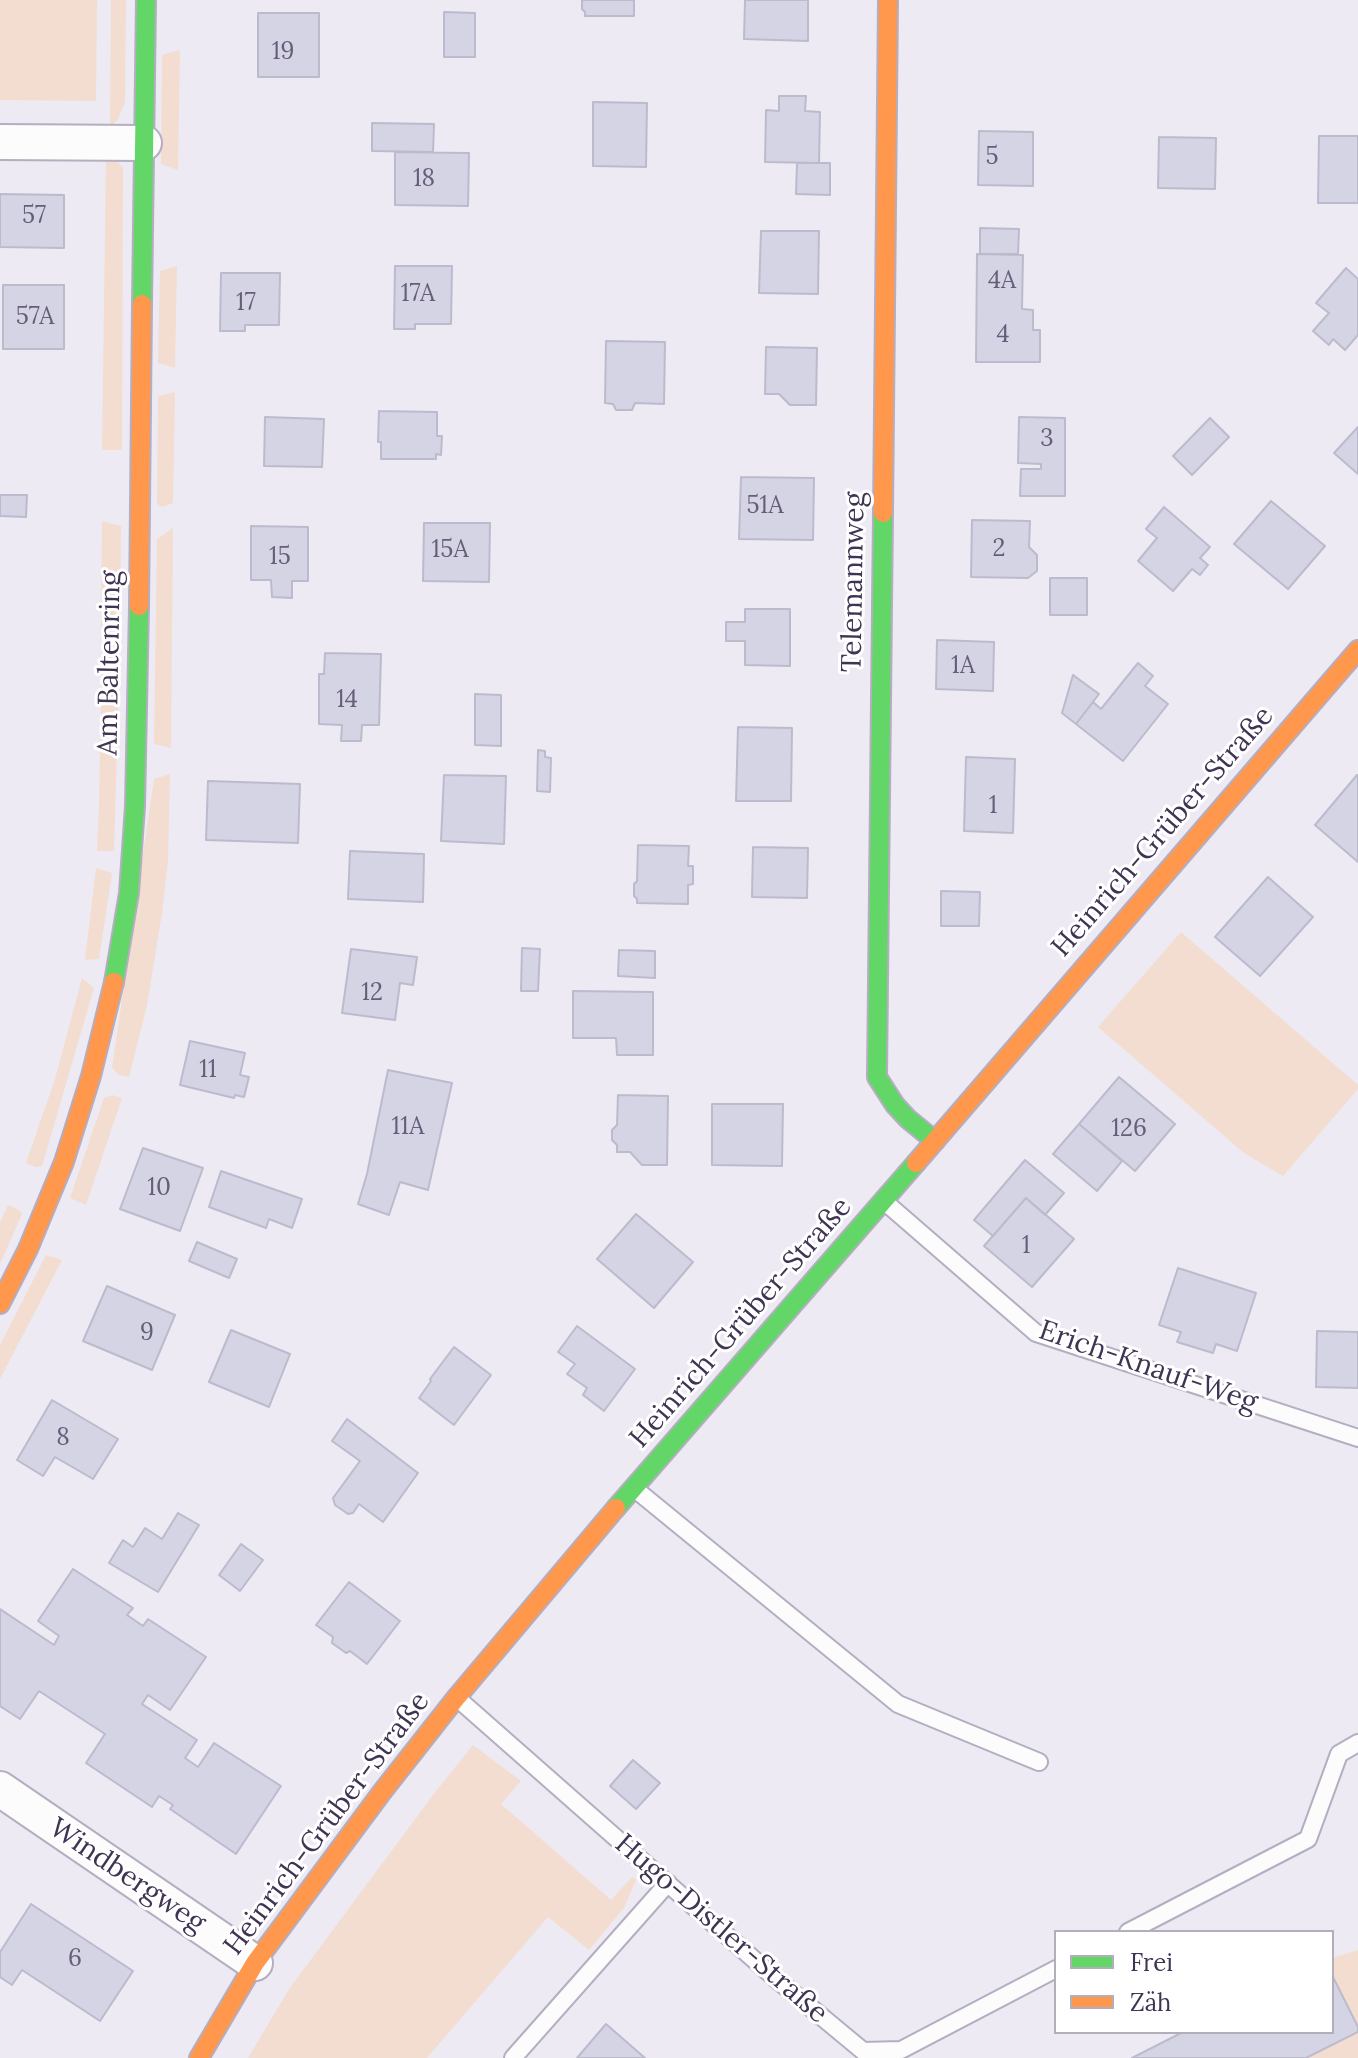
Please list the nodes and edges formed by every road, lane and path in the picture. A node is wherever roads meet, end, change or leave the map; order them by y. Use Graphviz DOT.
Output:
graph roads {
  1 [pos="146,0"];
  2 [pos="888,0"];
  3 [pos="0,142"];
  4 [pos="144,143"];
  5 [pos="1358,650"];
  6 [pos="935,1141"];
  7 [pos="884,1201"];
  8 [pos="0,1304"];
  9 [pos="1358,1438"];
  10 [pos="633,1488"];
  11 [pos="456,1698"];
  12 [pos="1358,1743"];
  13 [pos="1039,1762"];
  14 [pos="0,1789"];
  15 [pos="668,1883"];
  16 [pos="1132,1930"];
  17 [pos="255,1963"];
  18 [pos="1054,1970"];
  19 [pos="199,2058"];
  20 [pos="513,2058"];
  1 -- 4 [label="street, Am Baltenring"];
  2 -- 6 [label="street, Telemannweg"];
  3 -- 4 [label="street"];
  4 -- 8 [label="street, Am Baltenring"];
  5 -- 6 [label="street, Heinrich-Grüber-Straße"];
  6 -- 7 [label="street, Heinrich-Grüber-Straße"];
  7 -- 9 [label="lane, Erich-Knauf-Weg"];
  7 -- 10 [label="street, Heinrich-Grüber-Straße"];
  10 -- 11 [label="street, Heinrich-Grüber-Straße"];
  10 -- 13 [label="lane"];
  11 -- 15 [label="lane, Hugo-Distler-Straße"];
  11 -- 17 [label="street, Heinrich-Grüber-Straße"];
  12 -- 16 [label="lane"];
  14 -- 17 [label="street, Windbergweg"];
  15 -- 18 [label="lane, Hugo-Distler-Straße"];
  15 -- 20 [label="lane"];
  17 -- 19 [label="street, Heinrich-Grüber-Straße"];
}
